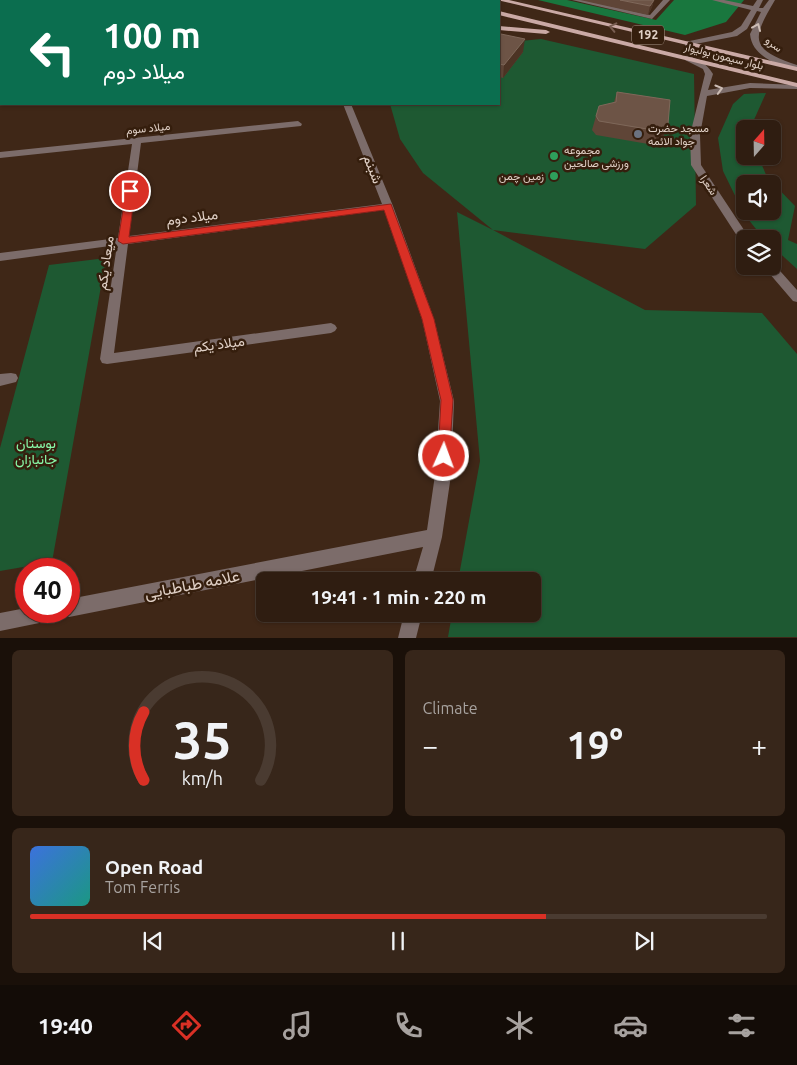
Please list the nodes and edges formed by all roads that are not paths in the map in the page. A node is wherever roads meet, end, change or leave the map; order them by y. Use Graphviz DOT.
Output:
graph roads {
  1 [pos="500,0"];
  2 [pos="575,0"];
  3 [pos="666,0"];
  4 [pos="715,0"];
  5 [pos="760,0"];
  6 [pos="772,0"];
  7 [pos="755,8"];
  8 [pos="766,11"];
  9 [pos="500,13"];
  10 [pos="500,28"];
  11 [pos="598,38"];
  12 [pos="688,44"];
  13 [pos="688,58"];
  14 [pos="797,68"];
  15 [pos="797,86"];
  16 [pos="703,94"];
  17 [pos="349,105"];
  18 [pos="298,124"];
  19 [pos="137,141"];
  20 [pos="0,155"];
  21 [pos="388,206"];
  22 [pos="739,230"];
  23 [pos="123,241"];
  24 [pos="0,256"];
  25 [pos="777,275"];
  26 [pos="797,298"];
  27 [pos="330,328"];
  28 [pos="107,359"];
  29 [pos="434,537"];
  30 [pos="424,572"];
  31 [pos="80,606"];
  32 [pos="15,619"];
  33 [pos="0,622"];
  34 [pos="411,622"];
  35 [pos="407,638"];
  12 -- 1 [label="main road, بلوار سیمون بولیوار / 192, one-way"];
  2 -- 3 [label="street"];
  4 -- 7 [label="street"];
  5 -- 7 [label="street"];
  6 -- 8 [label="street, سرو"];
  7 -- 8 [label="street"];
  7 -- 12 [label="street"];
  14 -- 8 [label="street, سرو, one-way"];
  9 -- 11 [label="main road, بلوار سیمون بولیوار / 192"];
  10 -- 11 [label="main road"];
  11 -- 13 [label="main road, بلوار سیمون بولیوار / 192"];
  12 -- 14 [label="main road, بلوار سیمون بولیوار / 192"];
  13 -- 15 [label="main road, بلوار سیمون بولیوار / 192"];
  13 -- 16 [label="street, شعرا"];
  16 -- 15 [label="street, one-way"];
  16 -- 22 [label="street, شعرا"];
  17 -- 21 [label="street, شبنم"];
  18 -- 19 [label="street, میلاد سوم"];
  19 -- 20 [label="street, میلاد سوم"];
  19 -- 23 [label="street, میعاد یکم"];
  21 -- 23 [label="street, میلاد دوم"];
  21 -- 29 [label="street, شبنم"];
  23 -- 24 [label="street, میلاد دوم"];
  23 -- 28 [label="street, میعاد یکم"];
  25 -- 26 [label="street"];
  27 -- 28 [label="street, میلاد یکم"];
  29 -- 30 [label="street, شبنم"];
  29 -- 31 [label="street, علامه طباطبایی"];
  32 -- 33 [label="street"];
  34 -- 35 [label="street"];
}
